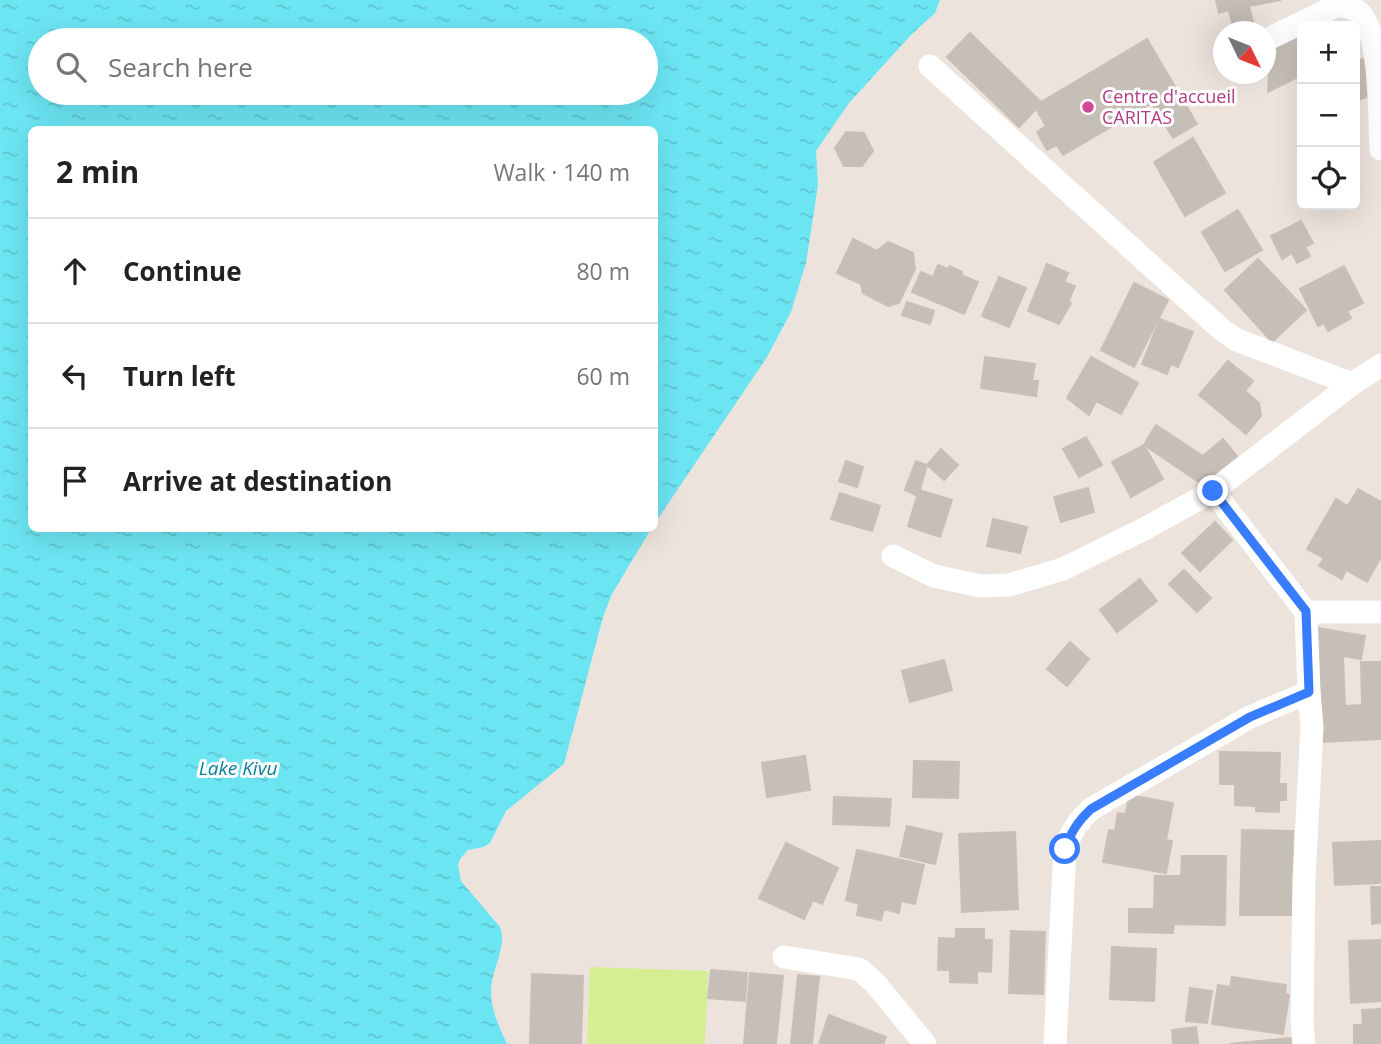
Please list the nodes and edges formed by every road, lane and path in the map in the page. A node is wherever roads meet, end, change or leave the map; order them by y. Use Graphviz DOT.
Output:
graph roads {
  1 [pos="1276,35"];
  2 [pos="930,66"];
  3 [pos="1381,149"];
  4 [pos="1381,365"];
  5 [pos="1352,384"];
  6 [pos="1213,491"];
  7 [pos="893,556"];
  8 [pos="1306,611"];
  9 [pos="1381,612"];
  10 [pos="1309,692"];
  11 [pos="784,957"];
  12 [pos="925,1044"];
  13 [pos="1055,1044"];
  14 [pos="1304,1044"];
  1 -- 3 [label="street"];
  2 -- 5 [label="street"];
  4 -- 5 [label="street"];
  5 -- 6 [label="street"];
  6 -- 7 [label="street"];
  6 -- 8 [label="street"];
  8 -- 9 [label="street"];
  8 -- 10 [label="street"];
  10 -- 13 [label="street"];
  10 -- 14 [label="street"];
  11 -- 12 [label="street"];
}
